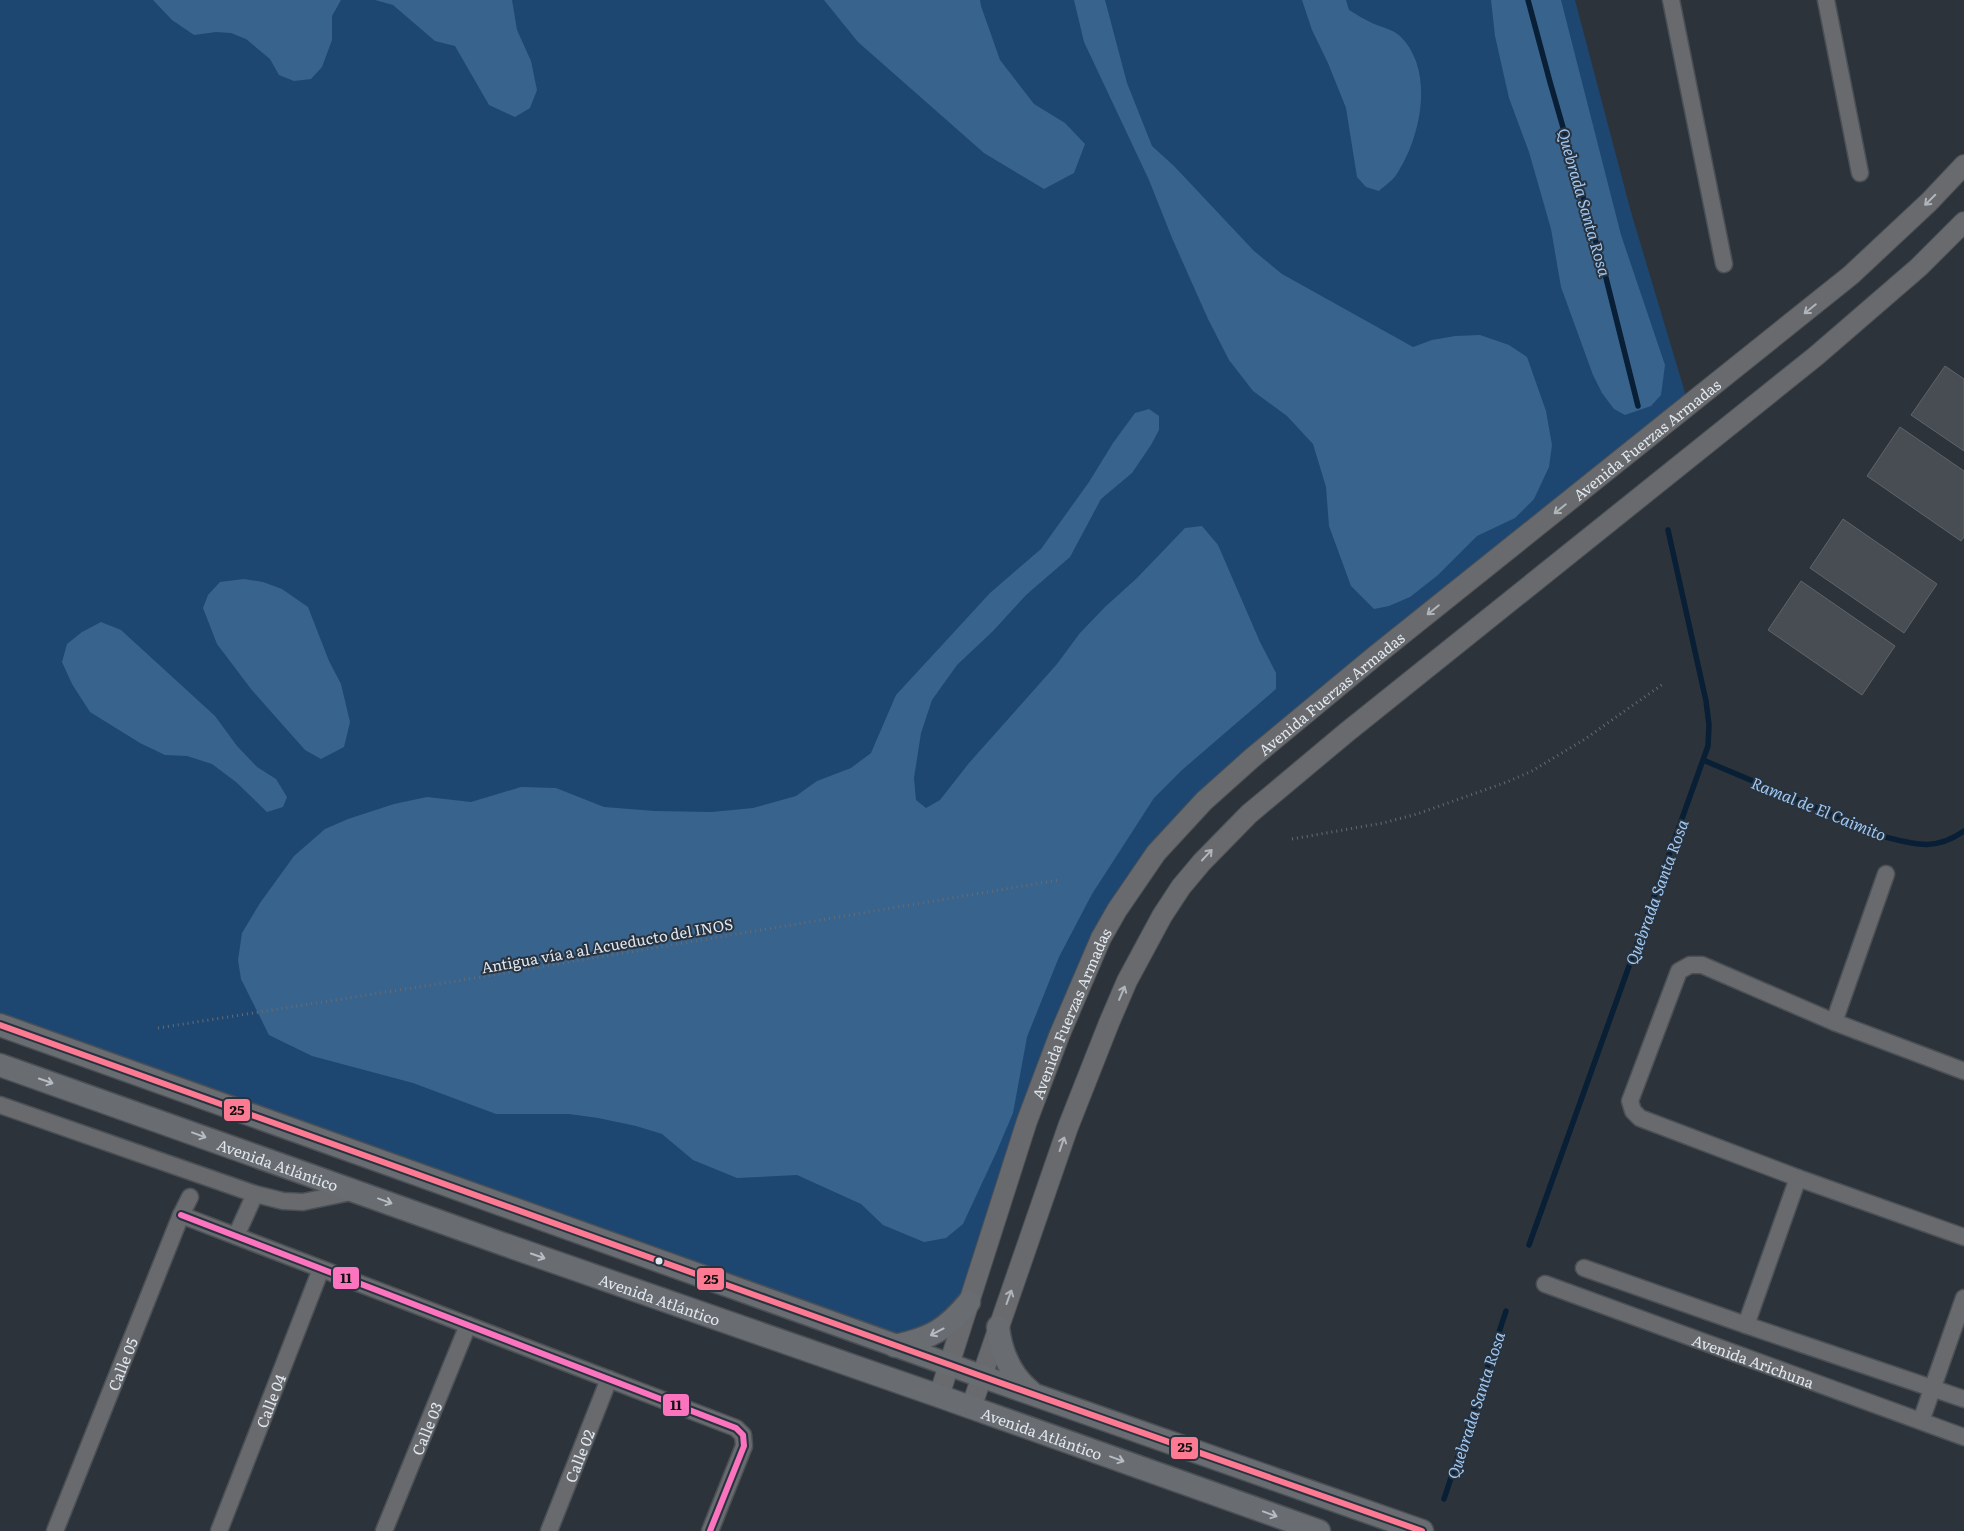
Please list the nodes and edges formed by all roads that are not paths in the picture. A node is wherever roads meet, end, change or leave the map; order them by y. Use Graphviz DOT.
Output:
graph roads {
  1 [pos="1672,0"];
  2 [pos="1826,0"];
  3 [pos="1964,165"];
  4 [pos="1860,172"];
  5 [pos="1964,222"];
  6 [pos="1724,264"];
  7 [pos="1886,874"];
  8 [pos="1834,1022"];
  9 [pos="0,1025"];
  10 [pos="0,1065"];
  11 [pos="1964,1072"];
  12 [pos="0,1105"];
  13 [pos="1798,1178"];
  14 [pos="356,1191"];
  15 [pos="255,1194"];
  16 [pos="190,1197"];
  17 [pos="181,1215"];
  18 [pos="236,1236"];
  19 [pos="1964,1237"];
  20 [pos="1584,1268"];
  21 [pos="321,1269"];
  22 [pos="1545,1284"];
  23 [pos="1964,1298"];
  24 [pos="969,1302"];
  25 [pos="468,1325"];
  26 [pos="1746,1325"];
  27 [pos="998,1327"];
  28 [pos="895,1346"];
  29 [pos="950,1365"];
  30 [pos="981,1376"];
  31 [pos="608,1379"];
  32 [pos="1932,1386"];
  33 [pos="1031,1393"];
  34 [pos="939,1396"];
  35 [pos="1964,1398"];
  36 [pos="971,1408"];
  37 [pos="1921,1421"];
  38 [pos="1964,1437"];
  39 [pos="55,1531"];
  40 [pos="219,1531"];
  41 [pos="384,1531"];
  42 [pos="549,1531"];
  43 [pos="710,1531"];
  44 [pos="1319,1531"];
  45 [pos="1422,1531"];
  1 -- 6 [label="street"];
  2 -- 4 [label="street"];
  3 -- 24 [label="street, Avenida Fuerzas Armadas, one-way"];
  27 -- 5 [label="street, one-way"];
  7 -- 8 [label="street"];
  8 -- 11 [label="street"];
  8 -- 13 [label="street"];
  9 -- 28 [label="main road"];
  10 -- 14 [label="main road, Avenida Atlántico, one-way"];
  12 -- 15 [label="street"];
  13 -- 19 [label="street"];
  13 -- 26 [label="street"];
  14 -- 15 [label="street"];
  14 -- 34 [label="main road, Avenida Atlántico, one-way"];
  15 -- 18 [label="street"];
  16 -- 17 [label="street, Calle 05"];
  17 -- 18 [label="street"];
  17 -- 39 [label="street, Calle 05"];
  18 -- 21 [label="street"];
  20 -- 26 [label="street"];
  21 -- 25 [label="street"];
  21 -- 40 [label="street, Calle 04"];
  22 -- 37 [label="street, Avenida Arichuna"];
  23 -- 32 [label="street"];
  24 -- 28 [label="main road, one-way"];
  24 -- 29 [label="street, Avenida Fuerzas Armadas"];
  25 -- 31 [label="street"];
  25 -- 41 [label="street, Calle 03"];
  26 -- 32 [label="street"];
  27 -- 30 [label="street"];
  27 -- 33 [label="main road"];
  28 -- 29 [label="main road"];
  29 -- 30 [label="main road"];
  29 -- 34 [label="street, Avenida Fuerzas Armadas"];
  30 -- 33 [label="main road"];
  30 -- 36 [label="street"];
  31 -- 42 [label="street, Calle 02"];
  31 -- 43 [label="street"];
  32 -- 35 [label="street"];
  32 -- 37 [label="street"];
  33 -- 45 [label="main road"];
  34 -- 36 [label="main road, Avenida Atlántico"];
  36 -- 44 [label="main road, Avenida Atlántico, one-way"];
  37 -- 38 [label="street, Avenida Arichuna"];
}
